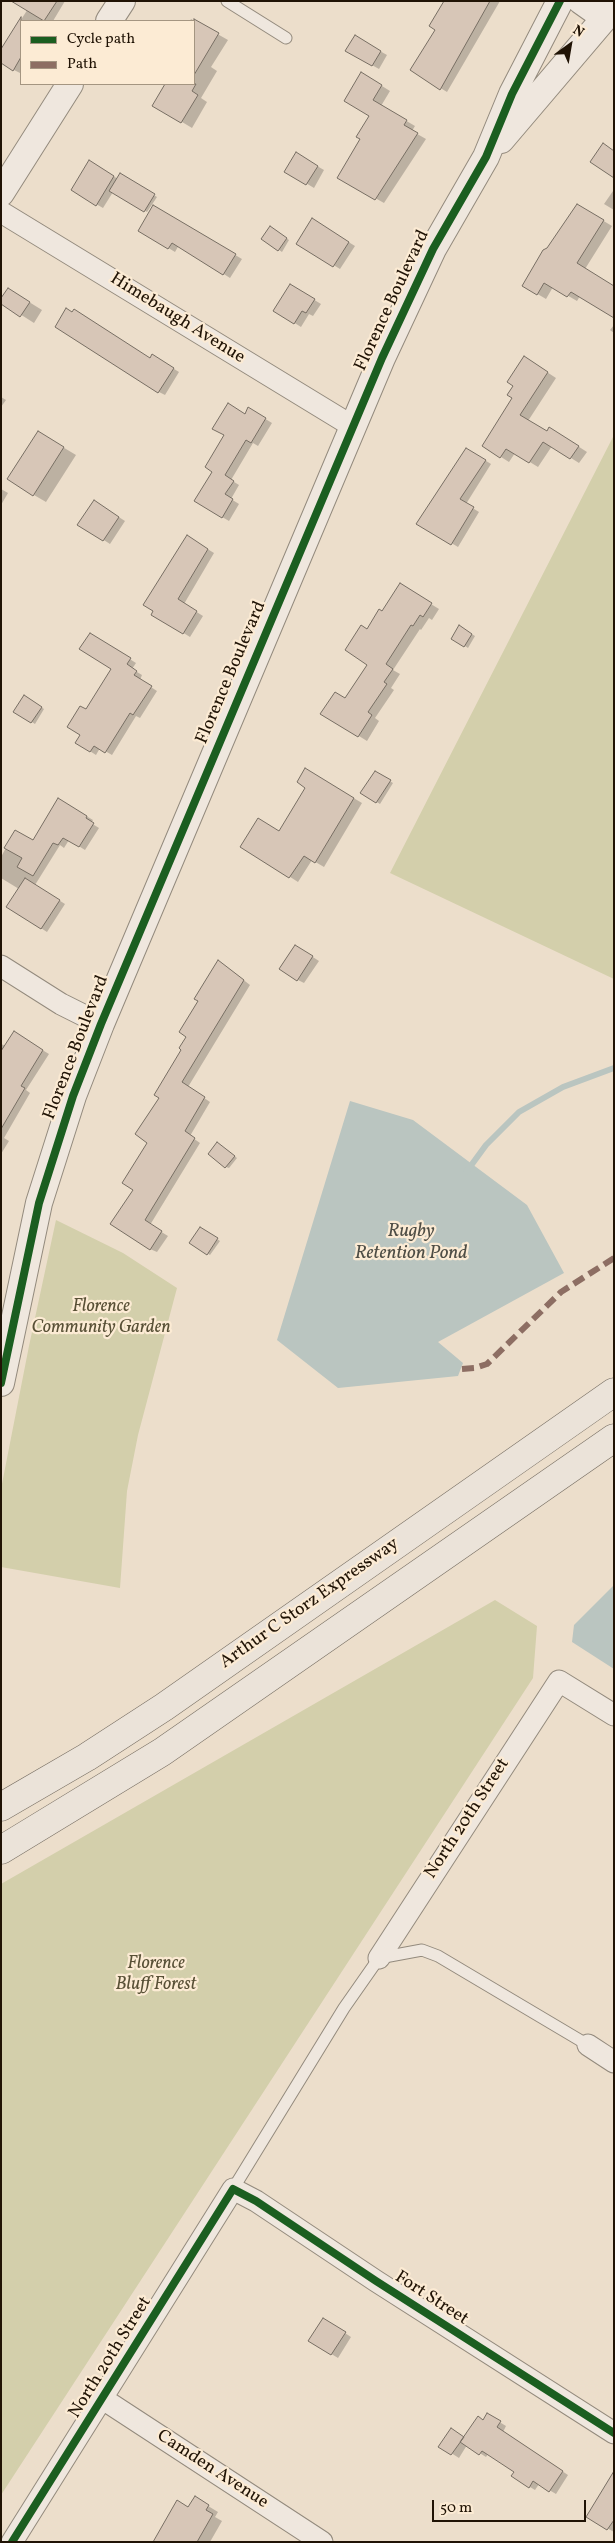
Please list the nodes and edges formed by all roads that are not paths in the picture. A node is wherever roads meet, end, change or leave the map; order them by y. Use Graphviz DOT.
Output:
graph roads {
  1 [pos="122,1"];
  2 [pos="227,1"];
  3 [pos="560,1"];
  4 [pos="581,1"];
  5 [pos="609,12"];
  6 [pos="110,20"];
  7 [pos="286,38"];
  8 [pos="69,85"];
  9 [pos="486,157"];
  10 [pos="1,193"];
  11 [pos="1,212"];
  12 [pos="352,426"];
  13 [pos="1,966"];
  14 [pos="101,1024"];
  15 [pos="1,1383"];
  16 [pos="614,1392"];
  17 [pos="614,1438"];
  18 [pos="614,1715"];
  19 [pos="1,1807"];
  20 [pos="1,1850"];
  21 [pos="379,1958"];
  22 [pos="588,2045"];
  23 [pos="614,2062"];
  24 [pos="233,2189"];
  25 [pos="103,2399"];
  26 [pos="614,2433"];
  27 [pos="12,2542"];
  28 [pos="322,2542"];
  1 -- 6 [label="street"];
  2 -- 7 [label="lane"];
  3 -- 9 [label="street, Florence Boulevard"];
  4 -- 5 [label="street"];
  5 -- 9 [label="street, Florence Boulevard"];
  8 -- 10 [label="street"];
  9 -- 12 [label="street, Florence Boulevard"];
  11 -- 12 [label="street, Himebaugh Avenue"];
  12 -- 14 [label="street, Florence Boulevard"];
  13 -- 14 [label="street"];
  14 -- 15 [label="street, Florence Boulevard"];
  16 -- 19 [label="highway, Arthur C Storz Expressway"];
  17 -- 20 [label="highway, Arthur C Storz Expressway"];
  18 -- 21 [label="street, North 20th Street"];
  21 -- 22 [label="lane"];
  21 -- 24 [label="lane"];
  22 -- 23 [label="street"];
  24 -- 25 [label="street, North 20th Street"];
  24 -- 26 [label="street, Fort Street"];
  25 -- 27 [label="street, North 20th Street"];
  25 -- 28 [label="street, Camden Avenue"];
}
